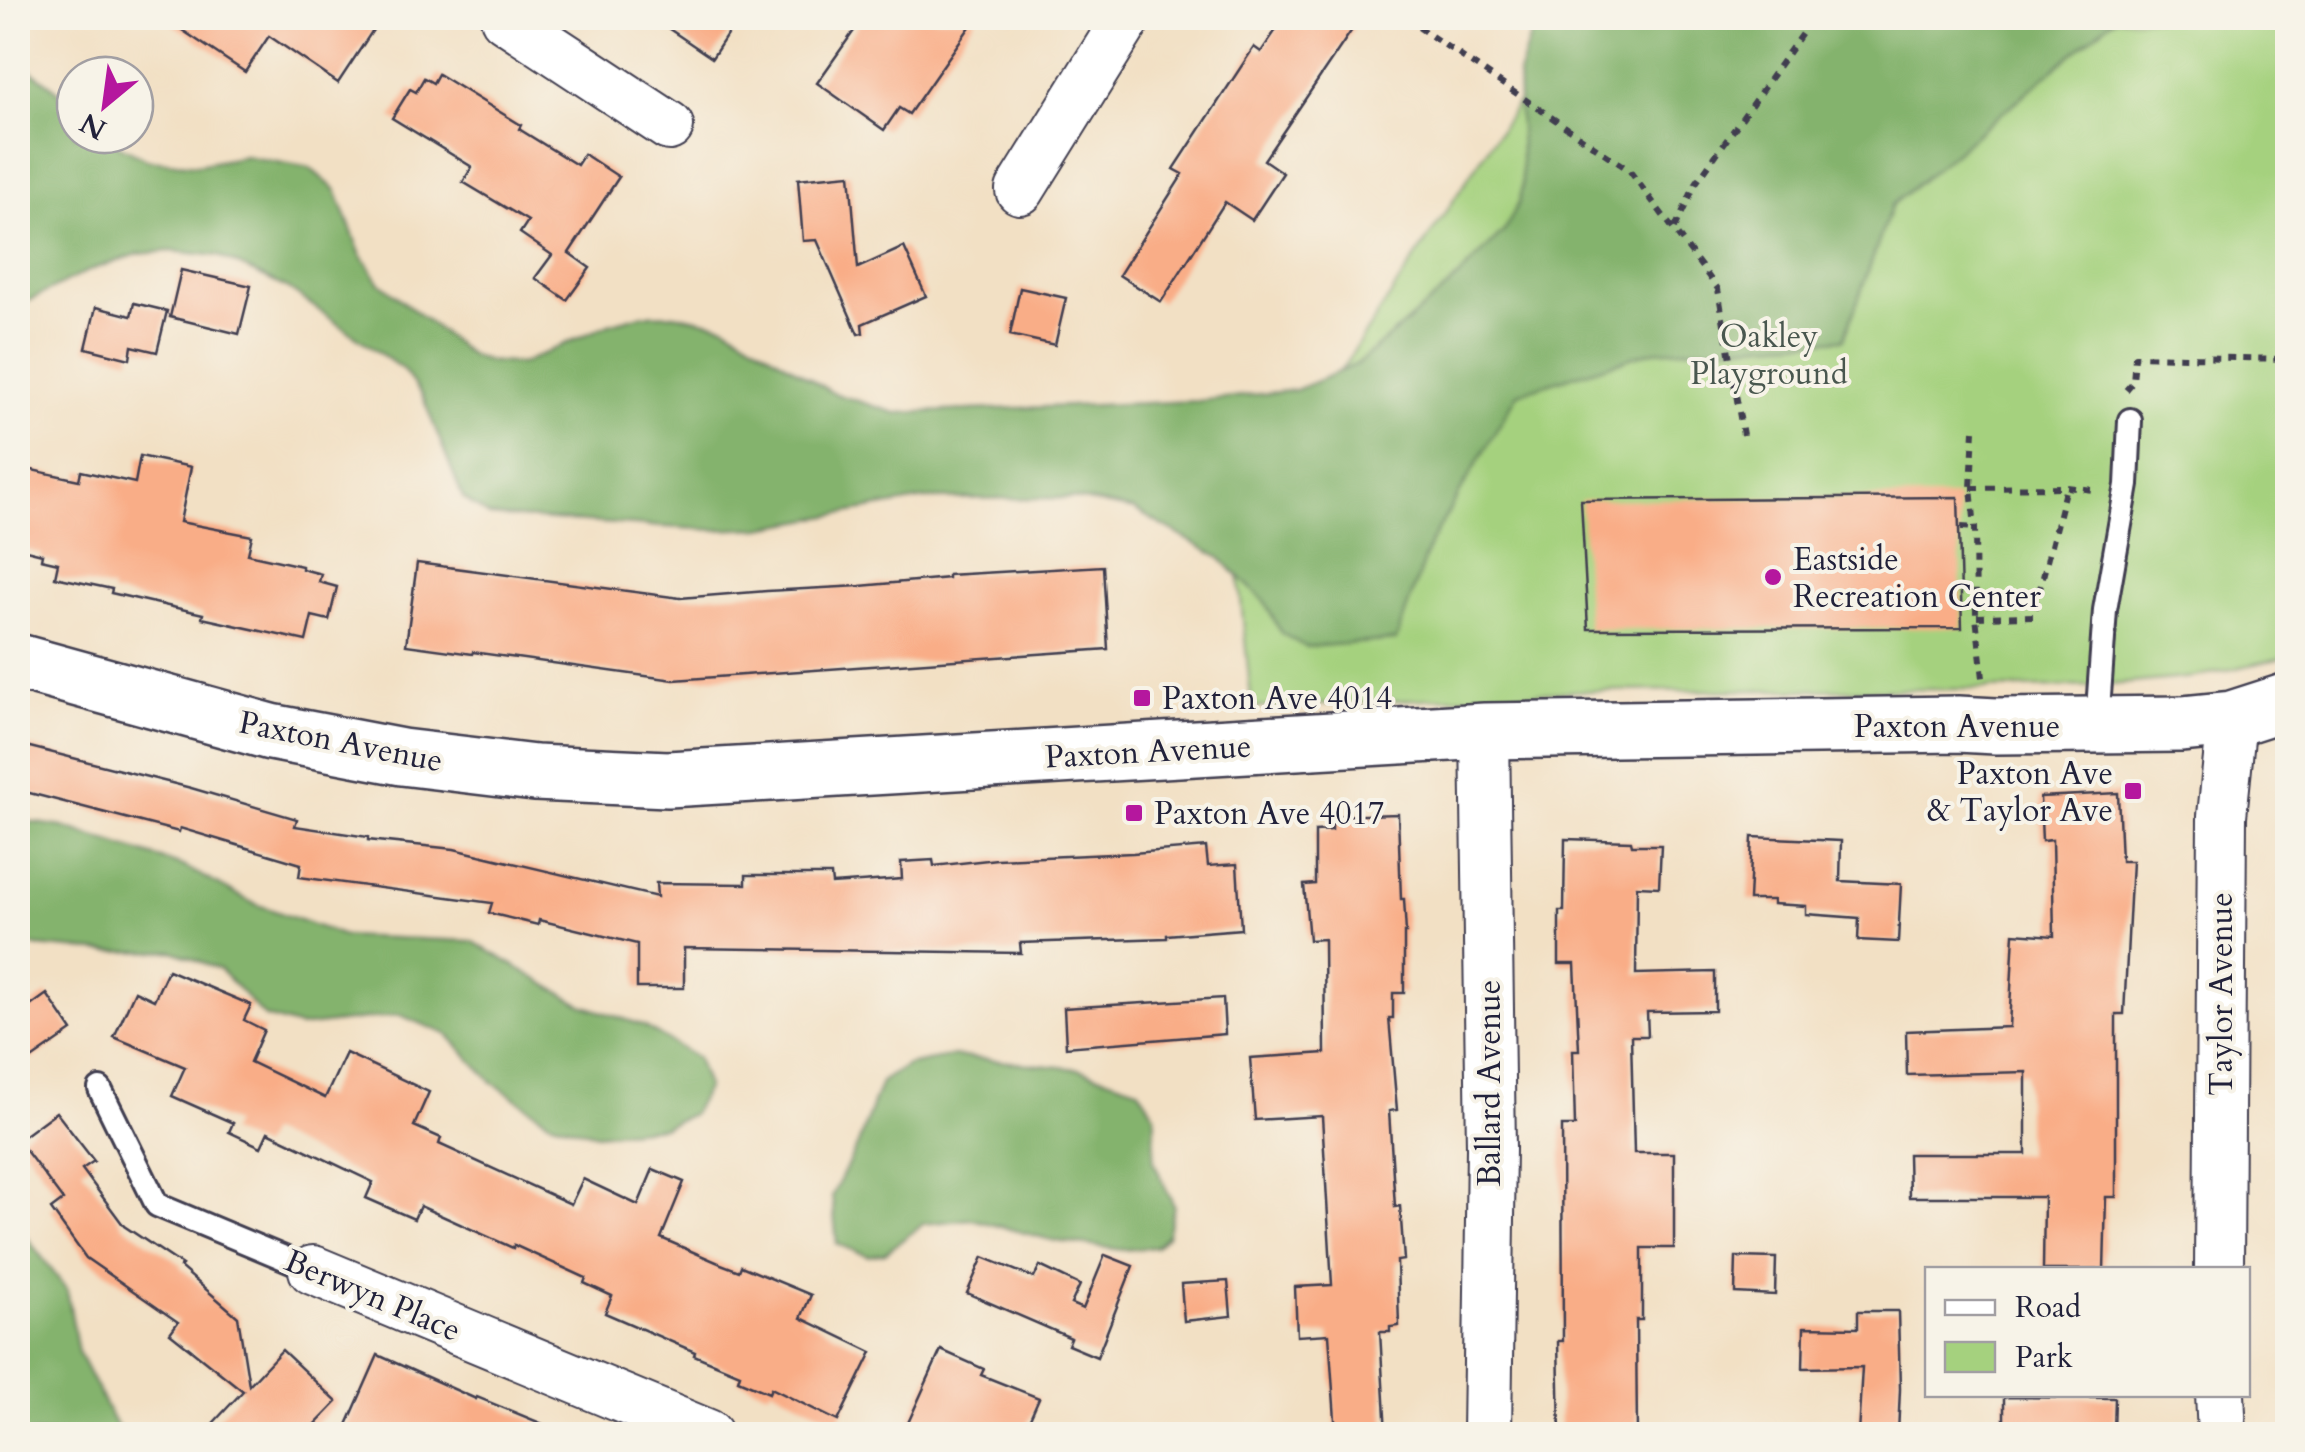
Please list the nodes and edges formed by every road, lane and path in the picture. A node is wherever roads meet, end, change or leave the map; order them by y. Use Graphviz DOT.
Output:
graph roads {
  1 [pos="504,18"];
  2 [pos="1127,18"];
  3 [pos="1405,18"];
  4 [pos="1813,18"];
  5 [pos="669,126"];
  6 [pos="1020,190"];
  7 [pos="1674,228"];
  8 [pos="2134,356"];
  9 [pos="2288,359"];
  10 [pos="2130,420"];
  11 [pos="1974,430"];
  12 [pos="1743,434"];
  13 [pos="1971,488"];
  14 [pos="2066,488"];
  15 [pos="2094,490"];
  16 [pos="1960,527"];
  17 [pos="1975,528"];
  18 [pos="1976,617"];
  19 [pos="18,662"];
  20 [pos="1984,689"];
  21 [pos="2288,701"];
  22 [pos="2232,719"];
  23 [pos="2097,725"];
  24 [pos="1486,731"];
  25 [pos="100,1089"];
  26 [pos="2219,1267"];
  27 [pos="313,1270"];
  28 [pos="2220,1397"];
  29 [pos="708,1434"];
  30 [pos="1487,1434"];
  31 [pos="2222,1434"];
  1 -- 5 [label="street"];
  2 -- 6 [label="street"];
  3 -- 7 [label="path"];
  4 -- 7 [label="path"];
  7 -- 12 [label="path"];
  8 -- 9 [label="path"];
  10 -- 23 [label="lane"];
  11 -- 13 [label="path"];
  13 -- 14 [label="path"];
  13 -- 17 [label="path"];
  14 -- 15 [label="path"];
  14 -- 18 [label="path"];
  16 -- 17 [label="path"];
  17 -- 18 [label="path"];
  18 -- 20 [label="path"];
  19 -- 24 [label="street, Paxton Avenue"];
  21 -- 22 [label="street, Paxton Avenue"];
  22 -- 23 [label="street, Paxton Avenue"];
  22 -- 26 [label="street, Taylor Avenue"];
  23 -- 24 [label="street, Paxton Avenue"];
  24 -- 30 [label="street, Ballard Avenue"];
  25 -- 27 [label="lane, Berwyn Place"];
  27 -- 29 [label="street, Berwyn Place"];
  28 -- 31 [label="street"];
}
